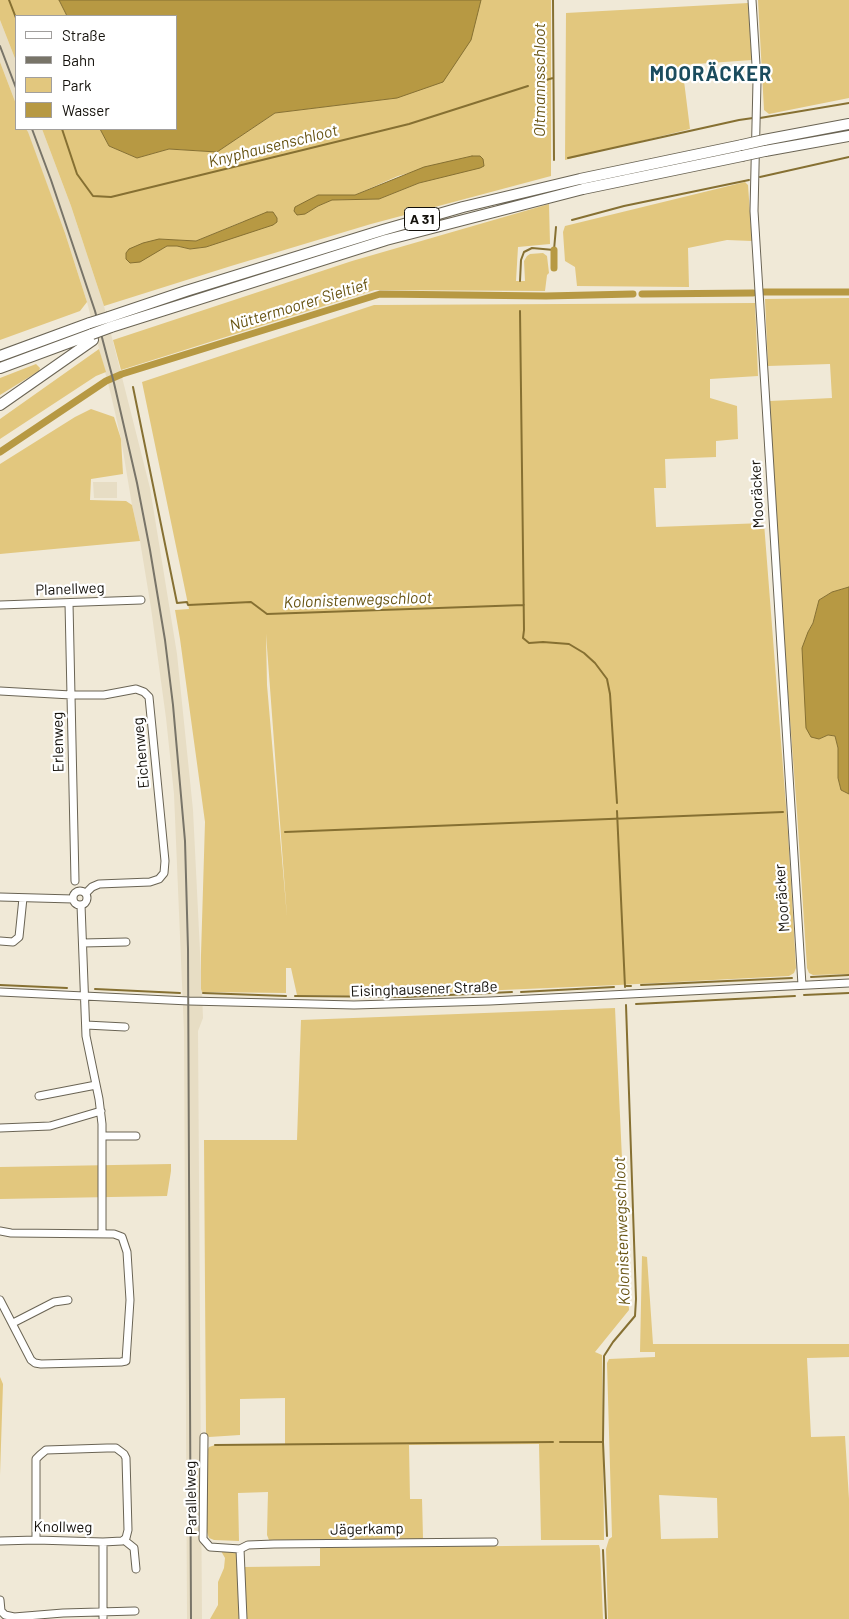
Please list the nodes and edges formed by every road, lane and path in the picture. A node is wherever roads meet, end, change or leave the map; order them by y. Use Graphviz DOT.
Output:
graph roads {
  1 [pos="752,0"];
  2 [pos="849,124"];
  3 [pos="849,136"];
  4 [pos="742,151"];
  5 [pos="100,329"];
  6 [pos="0,356"];
  7 [pos="0,368"];
  8 [pos="0,405"];
  9 [pos="141,600"];
  10 [pos="69,603"];
  11 [pos="0,605"];
  12 [pos="0,691"];
  13 [pos="71,695"];
  14 [pos="75,881"];
  15 [pos="86,893"];
  16 [pos="0,897"];
  17 [pos="23,898"];
  18 [pos="73,899"];
  19 [pos="81,905"];
  20 [pos="0,941"];
  21 [pos="126,942"];
  22 [pos="83,943"];
  23 [pos="849,983"];
  24 [pos="802,986"];
  25 [pos="0,992"];
  26 [pos="84,995"];
  27 [pos="86,1025"];
  28 [pos="125,1027"];
  29 [pos="96,1085"];
  30 [pos="39,1096"];
  31 [pos="101,1112"];
  32 [pos="0,1128"];
  33 [pos="102,1136"];
  34 [pos="136,1136"];
  35 [pos="0,1231"];
  36 [pos="102,1233"];
  37 [pos="0,1300"];
  38 [pos="68,1300"];
  39 [pos="13,1322"];
  40 [pos="204,1437"];
  41 [pos="125,1539"];
  42 [pos="36,1540"];
  43 [pos="0,1541"];
  44 [pos="103,1542"];
  45 [pos="494,1542"];
  46 [pos="240,1549"];
  47 [pos="136,1569"];
  48 [pos="0,1600"];
  49 [pos="135,1611"];
  50 [pos="103,1615"];
  51 [pos="243,1619"];
  1 -- 24 [label="street, Mooräcker"];
  2 -- 4 [label="highway, A 31, bridge"];
  3 -- 4 [label="highway, A 31, bridge"];
  4 -- 5 [label="highway, A 31"];
  5 -- 6 [label="highway, A 31"];
  5 -- 7 [label="highway, A 31"];
  5 -- 8 [label="highway"];
  9 -- 10 [label="street, Planellweg"];
  10 -- 11 [label="street, Planellweg"];
  10 -- 13 [label="street, Erlenweg"];
  12 -- 13 [label="street, Eichenweg"];
  13 -- 14 [label="street, Erlenweg"];
  13 -- 15 [label="street, Eichenweg"];
  15 -- 18 [label="street"];
  15 -- 19 [label="street"];
  16 -- 17 [label="street"];
  17 -- 18 [label="street"];
  17 -- 20 [label="street"];
  18 -- 19 [label="street"];
  19 -- 22 [label="street"];
  21 -- 22 [label="street"];
  22 -- 26 [label="street"];
  23 -- 24 [label="street, Eisinghausener Straße"];
  24 -- 26 [label="street, Eisinghausener Straße"];
  25 -- 26 [label="street, Eisinghausener Straße"];
  26 -- 27 [label="street"];
  27 -- 28 [label="street"];
  27 -- 29 [label="street"];
  29 -- 30 [label="street"];
  29 -- 31 [label="street"];
  31 -- 32 [label="street"];
  31 -- 33 [label="street"];
  33 -- 34 [label="street"];
  33 -- 36 [label="street"];
  35 -- 36 [label="street"];
  36 -- 39 [label="street"];
  37 -- 39 [label="street"];
  38 -- 39 [label="street"];
  40 -- 46 [label="street, Parallelweg"];
  41 -- 42 [label="street"];
  41 -- 44 [label="street, Knollweg"];
  41 -- 47 [label="street"];
  42 -- 43 [label="street, Knollweg"];
  42 -- 44 [label="street, Knollweg"];
  44 -- 50 [label="street"];
  45 -- 46 [label="street, Jägerkamp"];
  46 -- 51 [label="street"];
  48 -- 50 [label="street"];
  49 -- 50 [label="street"];
}
